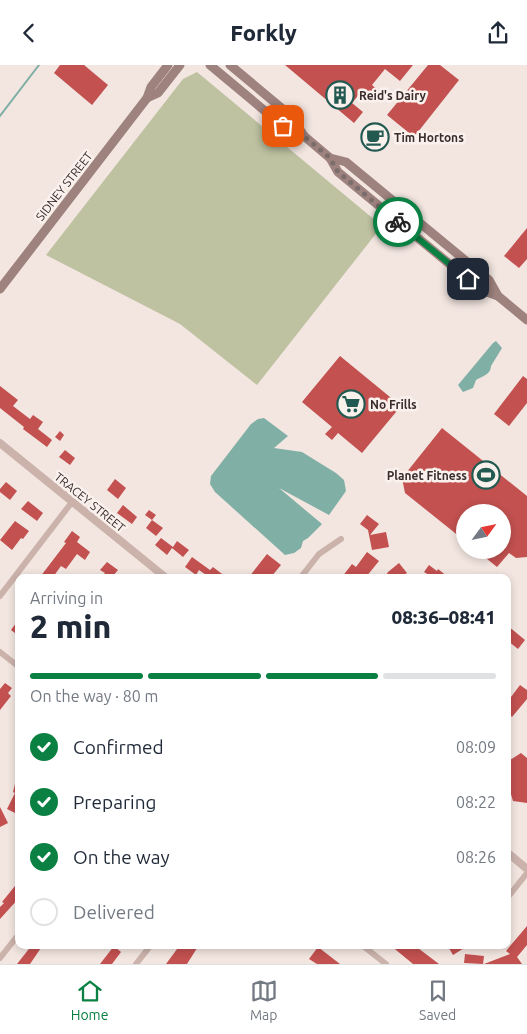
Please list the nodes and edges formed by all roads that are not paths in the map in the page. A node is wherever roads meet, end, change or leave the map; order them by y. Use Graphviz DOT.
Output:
graph roads {
  1 [pos="168,65"];
  2 [pos="180,65"];
  3 [pos="210,65"];
  4 [pos="230,65"];
  5 [pos="147,98"];
  6 [pos="304,136"];
  7 [pos="0,289"];
  8 [pos="527,320"];
  9 [pos="0,443"];
  10 [pos="72,502"];
  11 [pos="340,539"];
  12 [pos="17,574"];
  13 [pos="161,574"];
  14 [pos="303,574"];
  15 [pos="15,576"];
  16 [pos="0,596"];
  17 [pos="0,652"];
  18 [pos="15,664"];
  19 [pos="511,856"];
  20 [pos="527,871"];
  21 [pos="511,893"];
  22 [pos="15,940"];
  23 [pos="148,949"];
  24 [pos="367,949"];
  25 [pos="0,958"];
  26 [pos="136,964"];
  27 [pos="386,964"];
  1 -- 5 [label="main road, SIDNEY STREET"];
  2 -- 5 [label="main road, SIDNEY STREET"];
  3 -- 6 [label="main road"];
  4 -- 6 [label="main road"];
  5 -- 7 [label="main road, SIDNEY STREET"];
  6 -- 8 [label="main road"];
  9 -- 10 [label="street, TRACEY STREET"];
  10 -- 12 [label="street"];
  10 -- 13 [label="street, TRACEY STREET"];
  11 -- 14 [label="street"];
  15 -- 16 [label="street"];
  17 -- 18 [label="street"];
  19 -- 20 [label="street"];
  20 -- 21 [label="street"];
  22 -- 25 [label="street"];
  23 -- 26 [label="street"];
  24 -- 27 [label="street"];
}
